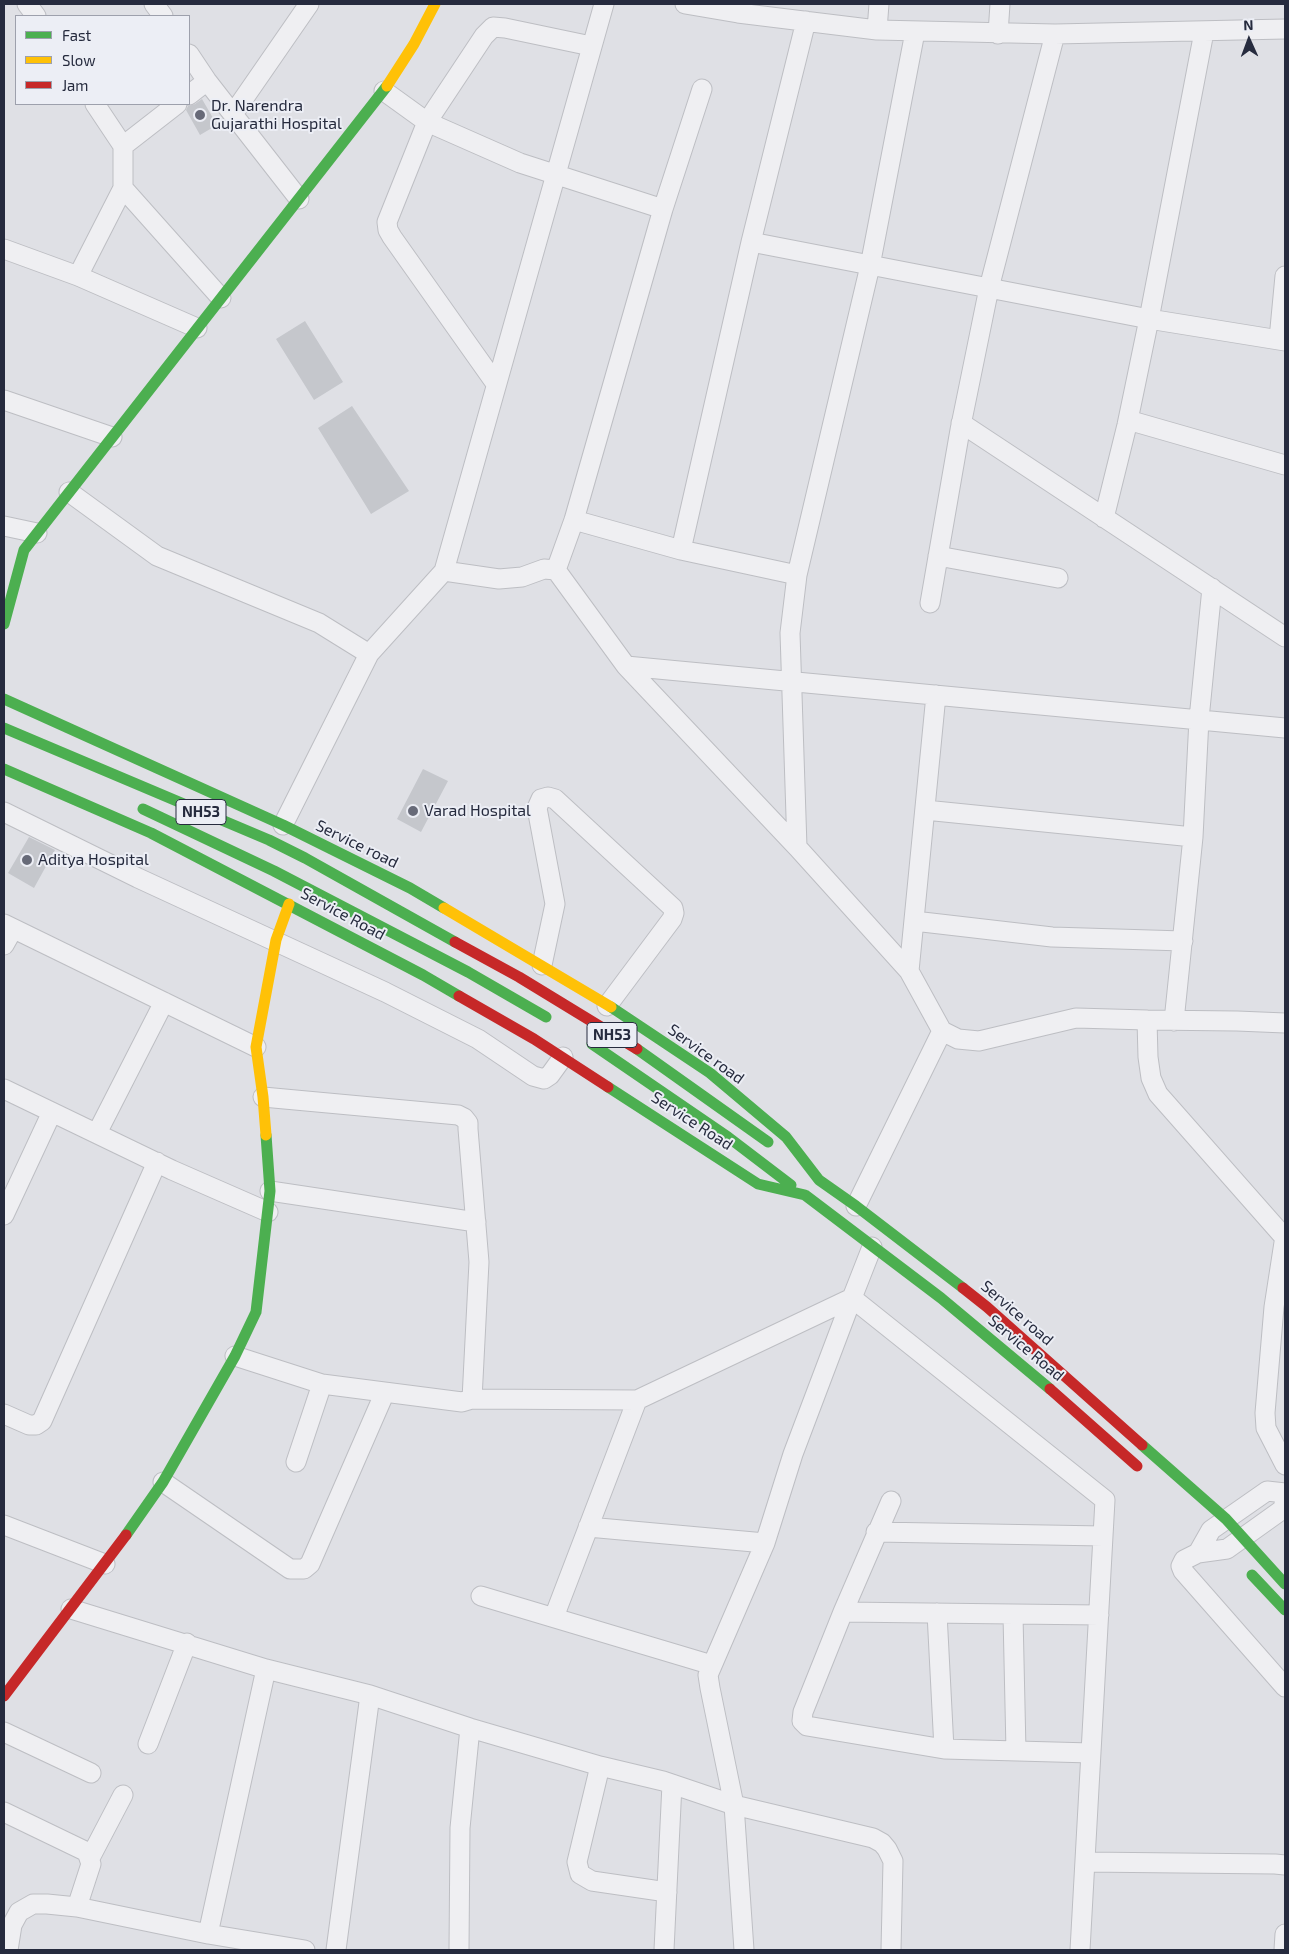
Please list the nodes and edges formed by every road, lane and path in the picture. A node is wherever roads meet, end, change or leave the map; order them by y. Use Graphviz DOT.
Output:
graph roads {
  1 [pos="27,4"];
  2 [pos="154,4"];
  3 [pos="309,4"];
  4 [pos="435,4"];
  5 [pos="604,4"];
  6 [pos="685,4"];
  7 [pos="879,4"];
  8 [pos="1000,4"];
  9 [pos="35,15"];
  10 [pos="162,15"];
  11 [pos="806,21"];
  12 [pos="1285,29"];
  13 [pos="877,30"];
  14 [pos="915,32"];
  15 [pos="1204,32"];
  16 [pos="998,34"];
  17 [pos="1055,34"];
  18 [pos="591,46"];
  19 [pos="190,55"];
  20 [pos="208,81"];
  21 [pos="702,89"];
  22 [pos="384,91"];
  23 [pos="190,94"];
  24 [pos="96,105"];
  25 [pos="177,105"];
  26 [pos="233,114"];
  27 [pos="427,122"];
  28 [pos="123,146"];
  29 [pos="556,175"];
  30 [pos="124,188"];
  31 [pos="299,199"];
  32 [pos="663,209"];
  33 [pos="751,242"];
  34 [pos="4,249"];
  35 [pos="870,266"];
  36 [pos="78,276"];
  37 [pos="1285,276"];
  38 [pos="988,288"];
  39 [pos="221,298"];
  40 [pos="1149,319"];
  41 [pos="197,328"];
  42 [pos="1282,340"];
  43 [pos="496,384"];
  44 [pos="4,400"];
  45 [pos="1128,420"];
  46 [pos="961,423"];
  47 [pos="112,437"];
  48 [pos="1285,466"];
  49 [pos="69,492"];
  50 [pos="1104,518"];
  51 [pos="574,520"];
  52 [pos="4,526"];
  53 [pos="36,533"];
  54 [pos="681,550"];
  55 [pos="938,556"];
  56 [pos="556,570"];
  57 [pos="444,571"];
  58 [pos="797,575"];
  59 [pos="1058,578"];
  60 [pos="1212,588"];
  61 [pos="930,603"];
  62 [pos="4,624"];
  63 [pos="1285,637"];
  64 [pos="369,654"];
  65 [pos="626,666"];
  66 [pos="793,681"];
  67 [pos="936,695"];
  68 [pos="4,699"];
  69 [pos="1199,719"];
  70 [pos="4,728"];
  71 [pos="1285,728"];
  72 [pos="4,769"];
  73 [pos="135,806"];
  74 [pos="925,810"];
  75 [pos="4,812"];
  76 [pos="283,825"];
  77 [pos="1193,837"];
  78 [pos="797,847"];
  79 [pos="289,904"];
  80 [pos="914,921"];
  81 [pos="8,926"];
  82 [pos="276,940"];
  83 [pos="1183,941"];
  84 [pos="4,945"];
  85 [pos="542,965"];
  86 [pos="909,971"];
  87 [pos="164,1002"];
  88 [pos="607,1006"];
  89 [pos="1147,1020"];
  90 [pos="1174,1021"];
  91 [pos="556,1022"];
  92 [pos="1285,1023"];
  93 [pos="942,1032"];
  94 [pos="580,1037"];
  95 [pos="256,1047"];
  96 [pos="563,1057"];
  97 [pos="4,1089"];
  98 [pos="263,1097"];
  99 [pos="52,1112"];
  100 [pos="97,1133"];
  101 [pos="157,1162"];
  102 [pos="819,1180"];
  103 [pos="270,1191"];
  104 [pos="805,1195"];
  105 [pos="856,1206"];
  106 [pos="268,1212"];
  107 [pos="4,1215"];
  108 [pos="476,1222"];
  109 [pos="1285,1237"];
  110 [pos="872,1247"];
  111 [pos="852,1298"];
  112 [pos="1280,1308"];
  113 [pos="235,1356"];
  114 [pos="322,1384"];
  115 [pos="385,1392"];
  116 [pos="472,1399"];
  117 [pos="637,1400"];
  118 [pos="4,1414"];
  119 [pos="296,1462"];
  120 [pos="1285,1465"];
  121 [pos="1144,1472"];
  122 [pos="163,1482"];
  123 [pos="1285,1493"];
  124 [pos="1285,1499"];
  125 [pos="891,1501"];
  126 [pos="1212,1523"];
  127 [pos="4,1525"];
  128 [pos="588,1527"];
  129 [pos="876,1532"];
  130 [pos="1103,1536"];
  131 [pos="1242,1537"];
  132 [pos="765,1543"];
  133 [pos="1230,1552"];
  134 [pos="1198,1553"];
  135 [pos="105,1564"];
  136 [pos="1246,1569"];
  137 [pos="1285,1584"];
  138 [pos="481,1596"];
  139 [pos="71,1609"];
  140 [pos="1285,1610"];
  141 [pos="842,1612"];
  142 [pos="937,1613"];
  143 [pos="1013,1615"];
  144 [pos="1099,1615"];
  145 [pos="554,1617"];
  146 [pos="187,1644"];
  147 [pos="712,1665"];
  148 [pos="266,1669"];
  149 [pos="1285,1688"];
  150 [pos="370,1695"];
  151 [pos="4,1696"];
  152 [pos="470,1728"];
  153 [pos="4,1732"];
  154 [pos="148,1744"];
  155 [pos="944,1749"];
  156 [pos="1016,1751"];
  157 [pos="1091,1753"];
  158 [pos="600,1766"];
  159 [pos="91,1773"];
  160 [pos="672,1784"];
  161 [pos="123,1795"];
  162 [pos="734,1805"];
  163 [pos="4,1812"];
  164 [pos="90,1858"];
  165 [pos="1085,1862"];
  166 [pos="1285,1865"];
  167 [pos="667,1892"];
  168 [pos="77,1907"];
  169 [pos="208,1934"];
  170 [pos="1285,1934"];
  171 [pos="8,1950"];
  172 [pos="305,1950"];
  173 [pos="336,1950"];
  174 [pos="459,1950"];
  175 [pos="664,1950"];
  176 [pos="744,1950"];
  177 [pos="891,1950"];
  178 [pos="1080,1950"];
  179 [pos="1284,1950"];
  1 -- 9 [label="street"];
  2 -- 10 [label="street"];
  3 -- 26 [label="street"];
  4 -- 22 [label="main road"];
  5 -- 18 [label="street"];
  6 -- 11 [label="street"];
  7 -- 13 [label="street"];
  8 -- 16 [label="street"];
  11 -- 13 [label="street"];
  11 -- 33 [label="street"];
  12 -- 15 [label="street"];
  13 -- 14 [label="street"];
  14 -- 16 [label="street"];
  14 -- 35 [label="street"];
  15 -- 17 [label="street"];
  15 -- 40 [label="street"];
  16 -- 17 [label="street"];
  17 -- 38 [label="street"];
  18 -- 27 [label="street"];
  18 -- 29 [label="street"];
  19 -- 20 [label="street"];
  20 -- 23 [label="street"];
  20 -- 26 [label="street"];
  21 -- 32 [label="street"];
  22 -- 27 [label="street"];
  22 -- 31 [label="main road"];
  24 -- 28 [label="street"];
  25 -- 28 [label="street"];
  26 -- 31 [label="street"];
  27 -- 29 [label="street"];
  27 -- 43 [label="street"];
  28 -- 30 [label="street"];
  29 -- 32 [label="street"];
  29 -- 43 [label="street"];
  30 -- 36 [label="street"];
  30 -- 39 [label="street"];
  31 -- 39 [label="main road"];
  32 -- 51 [label="street"];
  33 -- 35 [label="street"];
  33 -- 54 [label="street"];
  34 -- 36 [label="street"];
  35 -- 38 [label="street"];
  35 -- 58 [label="street"];
  36 -- 41 [label="street"];
  37 -- 42 [label="street"];
  38 -- 40 [label="street"];
  38 -- 46 [label="street"];
  39 -- 41 [label="main road"];
  40 -- 42 [label="street"];
  40 -- 45 [label="street"];
  41 -- 47 [label="main road"];
  43 -- 57 [label="street"];
  44 -- 47 [label="street"];
  45 -- 48 [label="street"];
  45 -- 50 [label="street"];
  46 -- 50 [label="street"];
  46 -- 55 [label="street"];
  47 -- 49 [label="main road"];
  49 -- 53 [label="main road"];
  49 -- 64 [label="street"];
  50 -- 60 [label="street"];
  51 -- 54 [label="street"];
  51 -- 56 [label="street"];
  52 -- 53 [label="street"];
  53 -- 62 [label="main road"];
  54 -- 58 [label="street"];
  55 -- 59 [label="street"];
  55 -- 61 [label="street"];
  56 -- 57 [label="street"];
  56 -- 65 [label="street"];
  57 -- 64 [label="street"];
  58 -- 66 [label="street"];
  60 -- 63 [label="street"];
  60 -- 69 [label="street"];
  64 -- 76 [label="street"];
  65 -- 66 [label="street"];
  65 -- 78 [label="street"];
  66 -- 67 [label="street"];
  66 -- 78 [label="street"];
  67 -- 69 [label="street"];
  67 -- 74 [label="street"];
  68 -- 76 [label="main road, Service road"];
  69 -- 71 [label="street"];
  69 -- 77 [label="street"];
  70 -- 102 [label="main road, NH53"];
  72 -- 79 [label="main road, Service Road"];
  73 -- 91 [label="main road, NH53"];
  74 -- 77 [label="street"];
  74 -- 80 [label="street"];
  75 -- 82 [label="street"];
  76 -- 85 [label="main road, Service road"];
  77 -- 83 [label="street"];
  78 -- 86 [label="street"];
  79 -- 82 [label="main road"];
  79 -- 96 [label="main road, Service Road"];
  80 -- 83 [label="street"];
  80 -- 86 [label="street"];
  81 -- 84 [label="street"];
  81 -- 87 [label="street"];
  82 -- 95 [label="main road"];
  82 -- 96 [label="street"];
  83 -- 90 [label="street"];
  85 -- 88 [label="main road, Service road"];
  85 -- 88 [label="street"];
  86 -- 93 [label="street"];
  87 -- 95 [label="street"];
  87 -- 100 [label="street"];
  88 -- 102 [label="main road, Service road"];
  89 -- 90 [label="street"];
  89 -- 93 [label="street"];
  89 -- 109 [label="street"];
  90 -- 92 [label="street"];
  93 -- 105 [label="street"];
  94 -- 104 [label="main road, NH53"];
  95 -- 98 [label="main road"];
  96 -- 104 [label="main road, Service Road"];
  97 -- 99 [label="street"];
  98 -- 103 [label="main road"];
  98 -- 108 [label="street"];
  99 -- 100 [label="street"];
  99 -- 107 [label="street"];
  100 -- 101 [label="street"];
  101 -- 106 [label="street"];
  101 -- 118 [label="street"];
  102 -- 105 [label="main road, Service road"];
  103 -- 106 [label="main road"];
  103 -- 108 [label="street"];
  104 -- 110 [label="main road, Service Road"];
  105 -- 126 [label="main road, Service road"];
  106 -- 113 [label="main road"];
  108 -- 116 [label="street"];
  109 -- 112 [label="street"];
  110 -- 111 [label="street"];
  110 -- 121 [label="main road, Service Road"];
  111 -- 117 [label="street"];
  111 -- 130 [label="street"];
  111 -- 132 [label="street"];
  112 -- 120 [label="street"];
  113 -- 114 [label="street"];
  113 -- 122 [label="main road"];
  114 -- 115 [label="street"];
  114 -- 119 [label="street"];
  115 -- 116 [label="street"];
  115 -- 122 [label="street"];
  116 -- 117 [label="street"];
  117 -- 128 [label="street"];
  122 -- 135 [label="main road"];
  123 -- 126 [label="street"];
  124 -- 131 [label="street"];
  125 -- 129 [label="street"];
  126 -- 131 [label="main road, Service road"];
  126 -- 133 [label="main road"];
  126 -- 134 [label="street"];
  127 -- 135 [label="street"];
  128 -- 132 [label="street"];
  128 -- 145 [label="street"];
  129 -- 130 [label="street"];
  129 -- 141 [label="street"];
  130 -- 144 [label="street"];
  131 -- 133 [label="street"];
  131 -- 137 [label="main road, Service road"];
  132 -- 147 [label="street"];
  133 -- 134 [label="street"];
  134 -- 149 [label="street"];
  135 -- 139 [label="main road"];
  136 -- 140 [label="main road"];
  138 -- 145 [label="street"];
  139 -- 146 [label="street"];
  139 -- 151 [label="main road"];
  141 -- 142 [label="street"];
  141 -- 155 [label="street"];
  142 -- 143 [label="street"];
  142 -- 155 [label="street"];
  143 -- 144 [label="street"];
  143 -- 156 [label="street"];
  144 -- 157 [label="street"];
  145 -- 147 [label="street"];
  146 -- 148 [label="street"];
  146 -- 154 [label="street"];
  147 -- 162 [label="street"];
  148 -- 150 [label="street"];
  148 -- 169 [label="street"];
  150 -- 152 [label="street"];
  150 -- 173 [label="street"];
  152 -- 158 [label="street"];
  152 -- 174 [label="street"];
  153 -- 159 [label="street"];
  155 -- 156 [label="street"];
  156 -- 157 [label="street"];
  157 -- 165 [label="street"];
  158 -- 160 [label="street"];
  158 -- 167 [label="street"];
  160 -- 162 [label="street"];
  160 -- 167 [label="street"];
  161 -- 164 [label="street"];
  162 -- 176 [label="street"];
  162 -- 177 [label="street"];
  163 -- 164 [label="street"];
  164 -- 168 [label="street"];
  165 -- 166 [label="street"];
  165 -- 178 [label="street"];
  167 -- 175 [label="street"];
  168 -- 169 [label="street"];
  168 -- 171 [label="street"];
  169 -- 172 [label="street"];
  170 -- 179 [label="street"];
}
